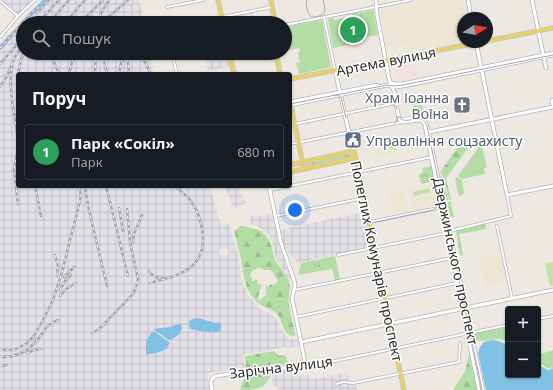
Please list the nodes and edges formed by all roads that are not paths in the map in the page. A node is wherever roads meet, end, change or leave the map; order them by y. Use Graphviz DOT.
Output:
graph roads {
  1 [pos="203,0"];
  2 [pos="218,0"];
  3 [pos="271,0"];
  4 [pos="376,0"];
  5 [pos="411,0"];
  6 [pos="468,0"];
  7 [pos="532,0"];
  8 [pos="33,1"];
  9 [pos="0,2"];
  10 [pos="167,7"];
  11 [pos="272,7"];
  12 [pos="376,7"];
  13 [pos="470,12"];
  14 [pos="18,16"];
  15 [pos="222,16"];
  16 [pos="227,16"];
  17 [pos="274,16"];
  18 [pos="324,17"];
  19 [pos="16,18"];
  20 [pos="292,24"];
  21 [pos="553,28"];
  22 [pos="538,31"];
  23 [pos="0,37"];
  24 [pos="493,40"];
  25 [pos="457,46"];
  26 [pos="479,48"];
  27 [pos="553,54"];
  28 [pos="544,56"];
  29 [pos="174,60"];
  30 [pos="231,60"];
  31 [pos="277,60"];
  32 [pos="385,61"];
  33 [pos="546,68"];
  34 [pos="481,69"];
  35 [pos="335,70"];
  36 [pos="177,72"];
  37 [pos="234,72"];
  38 [pos="280,72"];
  39 [pos="292,79"];
  40 [pos="391,85"];
  41 [pos="399,87"];
  42 [pos="340,92"];
  43 [pos="394,93"];
  44 [pos="552,100"];
  45 [pos="292,103"];
  46 [pos="396,103"];
  47 [pos="553,107"];
  48 [pos="346,115"];
  49 [pos="400,119"];
  50 [pos="491,119"];
  51 [pos="292,125"];
  52 [pos="349,133"];
  53 [pos="428,134"];
  54 [pos="299,143"];
  55 [pos="292,144"];
  56 [pos="354,151"];
  57 [pos="432,157"];
  58 [pos="356,158"];
  59 [pos="302,162"];
  60 [pos="292,164"];
  61 [pos="304,169"];
  62 [pos="292,172"];
  63 [pos="359,172"];
  64 [pos="292,186"];
  65 [pos="553,186"];
  66 [pos="269,188"];
  67 [pos="507,195"];
  68 [pos="364,198"];
  69 [pos="443,207"];
  70 [pos="275,216"];
  71 [pos="369,222"];
  72 [pos="497,226"];
  73 [pos="448,232"];
  74 [pos="374,248"];
  75 [pos="338,255"];
  76 [pos="454,258"];
  77 [pos="379,273"];
  78 [pos="459,283"];
  79 [pos="294,290"];
  80 [pos="553,290"];
  81 [pos="385,298"];
  82 [pos="512,298"];
  83 [pos="464,308"];
  84 [pos="553,316"];
  85 [pos="296,317"];
  86 [pos="541,318"];
  87 [pos="390,323"];
  88 [pos="505,326"];
  89 [pos="469,333"];
  90 [pos="301,342"];
  91 [pos="460,344"];
  92 [pos="395,348"];
  93 [pos="306,366"];
  94 [pos="400,374"];
  95 [pos="336,384"];
  96 [pos="212,390"];
  97 [pos="404,390"];
  98 [pos="479,390"];
  99 [pos="483,390"];
  1 -- 10 [label="street"];
  2 -- 15 [label="main road"];
  3 -- 11 [label="main road"];
  4 -- 12 [label="street"];
  5 -- 12 [label="street"];
  6 -- 13 [label="street"];
  7 -- 22 [label="street"];
  8 -- 14 [label="street"];
  9 -- 14 [label="street"];
  11 -- 16 [label="street"];
  11 -- 17 [label="main road"];
  12 -- 18 [label="street"];
  12 -- 32 [label="street"];
  18 -- 20 [label="street"];
  18 -- 35 [label="street"];
  19 -- 23 [label="street"];
  21 -- 22 [label="main road"];
  22 -- 24 [label="main road"];
  22 -- 28 [label="street"];
  25 -- 32 [label="main road, Артема вулиця"];
  26 -- 34 [label="street"];
  27 -- 28 [label="street"];
  28 -- 33 [label="street"];
  28 -- 34 [label="street"];
  29 -- 36 [label="street"];
  30 -- 37 [label="main road"];
  31 -- 38 [label="main road"];
  32 -- 35 [label="main road, Артема вулиця"];
  32 -- 40 [label="street"];
  34 -- 40 [label="street"];
  34 -- 41 [label="street"];
  34 -- 50 [label="street"];
  35 -- 39 [label="main road, Артема вулиця"];
  35 -- 42 [label="street"];
  40 -- 41 [label="street"];
  40 -- 42 [label="street"];
  40 -- 43 [label="street"];
  41 -- 43 [label="street"];
  42 -- 45 [label="street"];
  42 -- 48 [label="street"];
  43 -- 46 [label="street"];
  44 -- 47 [label="street"];
  46 -- 48 [label="street"];
  46 -- 49 [label="street"];
  47 -- 50 [label="street"];
  48 -- 51 [label="street"];
  48 -- 52 [label="street, Полеглих Комунарів проспект"];
  49 -- 52 [label="street"];
  49 -- 53 [label="street"];
  50 -- 53 [label="street"];
  50 -- 67 [label="street"];
  51 -- 54 [label="main road"];
  52 -- 54 [label="street"];
  52 -- 56 [label="street, Полеглих Комунарів проспект"];
  53 -- 57 [label="street, Дзержинського проспект"];
  53 -- 69 [label="street, Дзержинського проспект"];
  54 -- 55 [label="street"];
  54 -- 59 [label="main road"];
  56 -- 58 [label="main road, Полеглих Комунарів проспект"];
  56 -- 59 [label="main road"];
  57 -- 63 [label="street"];
  57 -- 69 [label="street, Дзержинського проспект"];
  58 -- 61 [label="main road"];
  58 -- 63 [label="main road, Полеглих Комунарів проспект"];
  59 -- 60 [label="main road"];
  59 -- 61 [label="main road"];
  61 -- 62 [label="main road"];
  63 -- 64 [label="street"];
  63 -- 68 [label="main road, Полеглих Комунарів проспект"];
  65 -- 67 [label="street"];
  66 -- 70 [label="street"];
  67 -- 73 [label="street"];
  68 -- 70 [label="street"];
  68 -- 71 [label="main road, Полеглих Комунарів проспект"];
  69 -- 71 [label="street"];
  69 -- 73 [label="street, Дзержинського проспект"];
  70 -- 79 [label="street"];
  71 -- 74 [label="main road, Полеглих Комунарів проспект"];
  72 -- 82 [label="street"];
  73 -- 74 [label="street"];
  73 -- 76 [label="street, Дзержинського проспект"];
  74 -- 75 [label="street"];
  74 -- 77 [label="main road, Полеглих Комунарів проспект"];
  76 -- 77 [label="street"];
  76 -- 78 [label="street, Дзержинського проспект"];
  77 -- 79 [label="street"];
  77 -- 81 [label="main road, Полеглих Комунарів проспект"];
  78 -- 81 [label="street"];
  78 -- 83 [label="street, Дзержинського проспект"];
  79 -- 85 [label="street"];
  80 -- 82 [label="street"];
  81 -- 85 [label="street"];
  81 -- 87 [label="main road, Полеглих Комунарів проспект"];
  82 -- 83 [label="street"];
  83 -- 87 [label="street"];
  83 -- 89 [label="street, Дзержинського проспект"];
  84 -- 86 [label="street"];
  85 -- 90 [label="street"];
  87 -- 90 [label="street"];
  87 -- 92 [label="main road, Полеглих Комунарів проспект"];
  88 -- 89 [label="street, Зарічна вулиця"];
  89 -- 92 [label="street, Зарічна вулиця"];
  89 -- 98 [label="street, Дзержинського проспект"];
  89 -- 99 [label="street, Дзержинського проспект"];
  90 -- 93 [label="street"];
  91 -- 94 [label="street"];
  92 -- 93 [label="street, Зарічна вулиця"];
  92 -- 94 [label="main road, Полеглих Комунарів проспект"];
  93 -- 96 [label="street, Зарічна вулиця"];
  94 -- 95 [label="street"];
  94 -- 97 [label="main road, Полеглих Комунарів проспект"];
}
